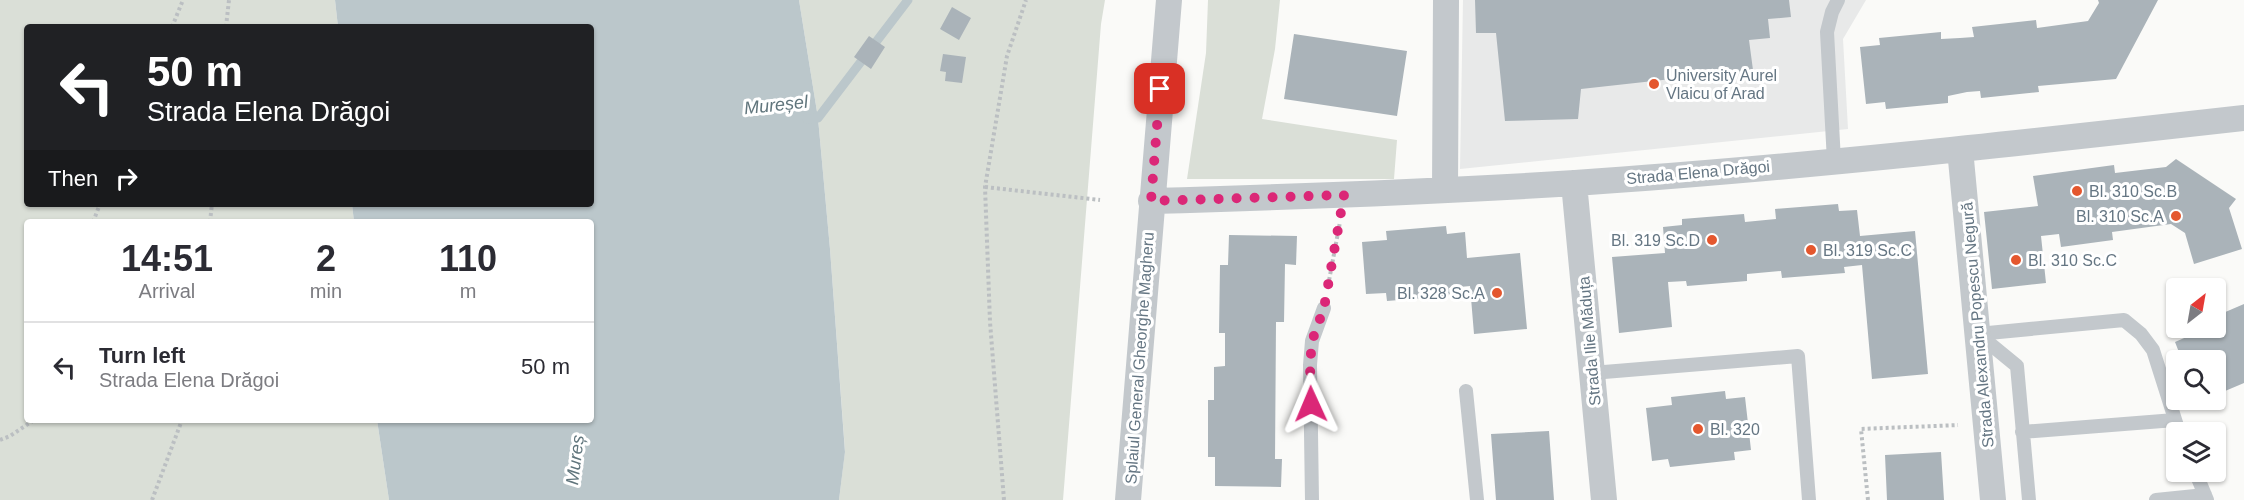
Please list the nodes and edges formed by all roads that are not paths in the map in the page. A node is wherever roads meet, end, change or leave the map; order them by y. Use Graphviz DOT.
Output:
graph roads {
  1 [pos="1169,0"];
  2 [pos="1446,0"];
  3 [pos="1838,0"];
  4 [pos="2244,118"];
  5 [pos="1960,149"];
  6 [pos="1834,161"];
  7 [pos="1574,183"];
  8 [pos="1445,190"];
  9 [pos="1151,201"];
  10 [pos="1324,308"];
  11 [pos="1978,334"];
  12 [pos="1592,373"];
  13 [pos="1466,392"];
  14 [pos="2176,422"];
  15 [pos="2166,426"];
  16 [pos="2022,432"];
  17 [pos="2199,482"];
  18 [pos="2206,498"];
  19 [pos="1128,500"];
  20 [pos="1312,500"];
  21 [pos="1477,500"];
  22 [pos="1604,500"];
  23 [pos="1809,500"];
  24 [pos="1993,500"];
  25 [pos="2029,500"];
  26 [pos="2156,500"];
  1 -- 9 [label="street, Splaiul General Gheorghe Magheru"];
  2 -- 8 [label="street"];
  3 -- 6 [label="lane"];
  4 -- 5 [label="street, Strada Elena Drăgoi"];
  5 -- 6 [label="street, Strada Elena Drăgoi"];
  5 -- 11 [label="street, Strada Alexandru Popescu Negură"];
  6 -- 7 [label="street, Strada Elena Drăgoi"];
  7 -- 8 [label="street, Strada Elena Drăgoi"];
  7 -- 12 [label="street, Strada Ilie Măduța"];
  8 -- 9 [label="street, Strada Elena Drăgoi"];
  9 -- 19 [label="street, Splaiul General Gheorghe Magheru"];
  10 -- 20 [label="lane"];
  11 -- 14 [label="lane"];
  11 -- 16 [label="lane"];
  11 -- 24 [label="street, Strada Alexandru Popescu Negură"];
  12 -- 22 [label="street, Strada Ilie Măduța"];
  12 -- 23 [label="lane"];
  13 -- 21 [label="lane"];
  15 -- 16 [label="lane"];
  16 -- 25 [label="lane"];
  17 -- 18 [label="lane"];
  18 -- 26 [label="lane"];
}
